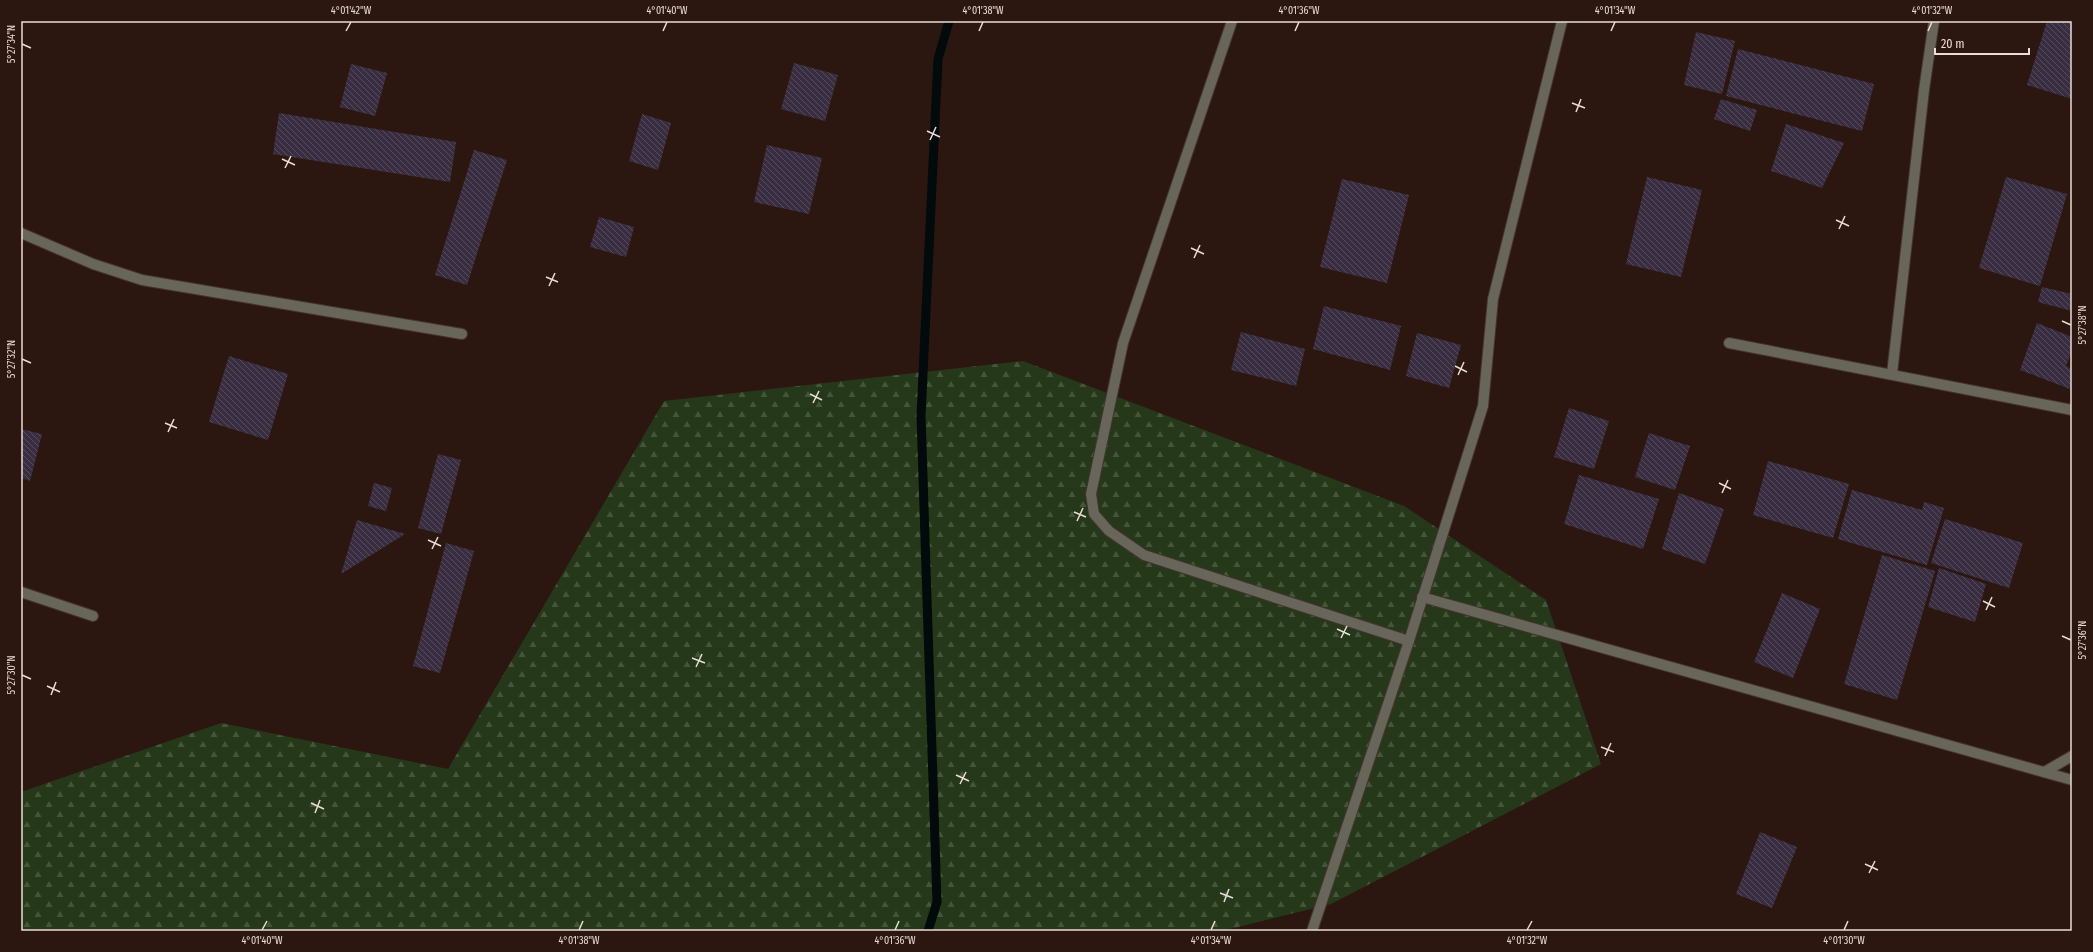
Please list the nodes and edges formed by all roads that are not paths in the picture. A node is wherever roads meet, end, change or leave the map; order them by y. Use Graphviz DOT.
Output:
graph roads {
  1 [pos="1232,21"];
  2 [pos="1562,21"];
  3 [pos="1934,21"];
  4 [pos="21,233"];
  5 [pos="462,334"];
  6 [pos="1729,343"];
  7 [pos="1892,374"];
  8 [pos="2072,410"];
  9 [pos="21,592"];
  10 [pos="1422,598"];
  11 [pos="93,616"];
  12 [pos="1409,641"];
  13 [pos="2072,756"];
  14 [pos="2046,771"];
  15 [pos="2072,780"];
  16 [pos="1312,931"];
  1 -- 12 [label="street"];
  2 -- 10 [label="street"];
  3 -- 7 [label="street"];
  4 -- 5 [label="street"];
  6 -- 7 [label="street"];
  7 -- 8 [label="street"];
  9 -- 11 [label="street"];
  10 -- 12 [label="street"];
  10 -- 14 [label="street"];
  12 -- 16 [label="street"];
  13 -- 14 [label="street"];
  14 -- 15 [label="street"];
}
